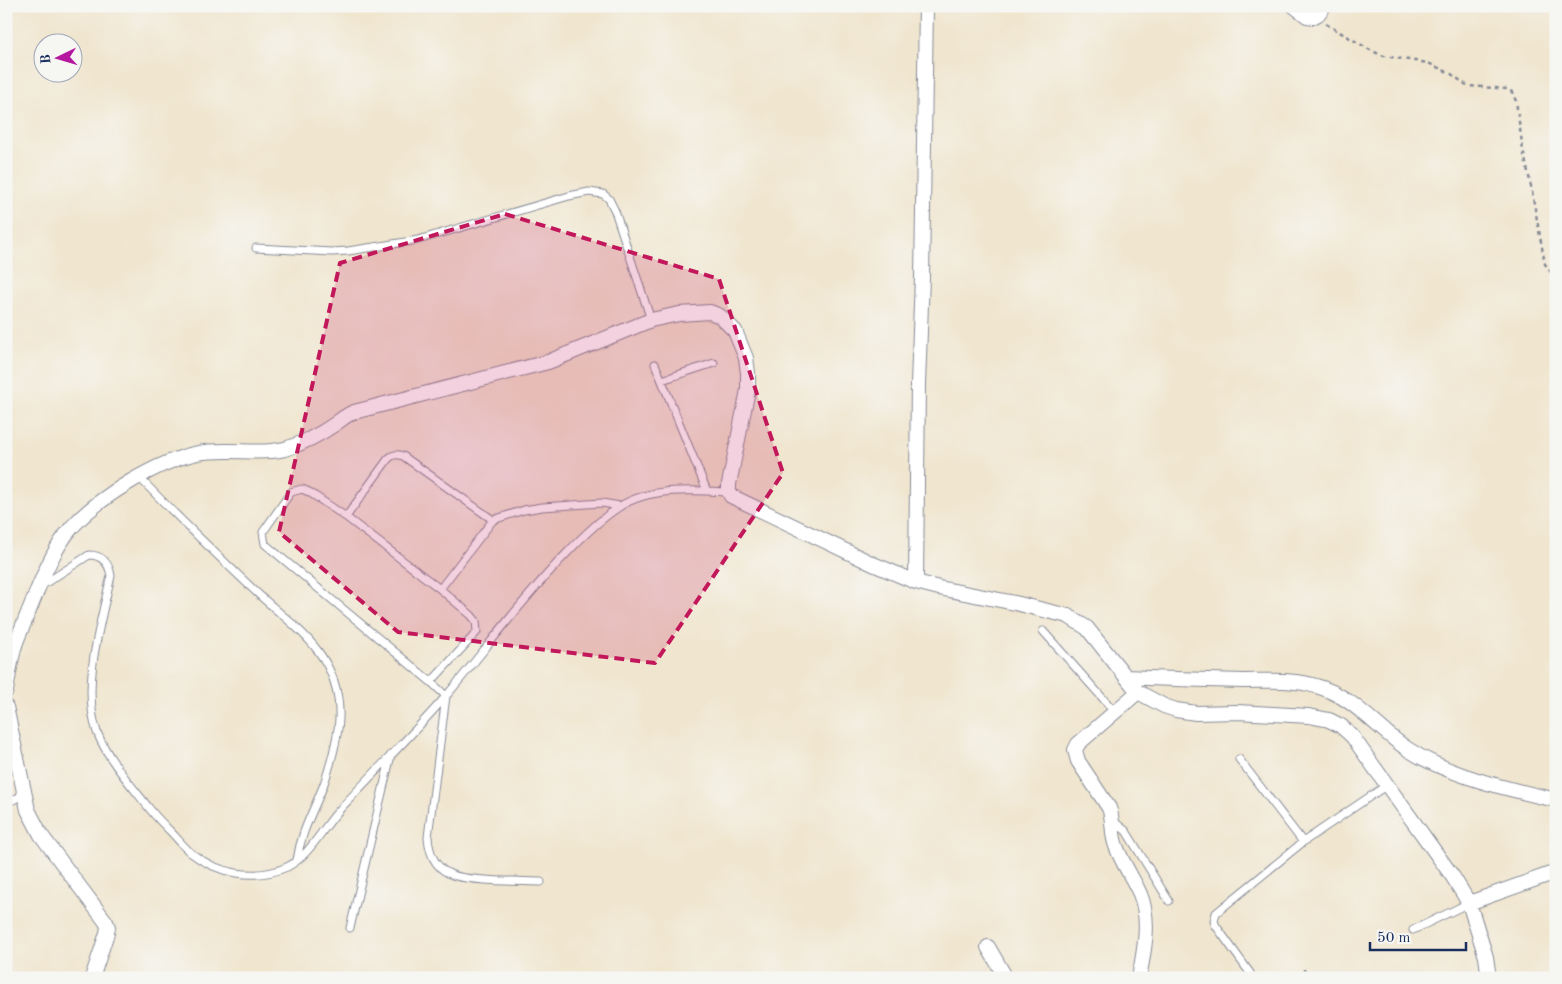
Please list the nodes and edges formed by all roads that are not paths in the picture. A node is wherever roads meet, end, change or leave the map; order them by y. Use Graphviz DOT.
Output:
graph roads {
  1 [pos="926,6"];
  2 [pos="1294,6"];
  3 [pos="1324,6"];
  4 [pos="256,248"];
  5 [pos="651,320"];
  6 [pos="714,362"];
  7 [pos="655,364"];
  8 [pos="662,380"];
  9 [pos="139,477"];
  10 [pos="707,491"];
  11 [pos="729,492"];
  12 [pos="620,506"];
  13 [pos="346,517"];
  14 [pos="494,520"];
  15 [pos="916,582"];
  16 [pos="38,588"];
  17 [pos="440,589"];
  18 [pos="1043,631"];
  19 [pos="10,651"];
  20 [pos="1127,677"];
  21 [pos="431,682"];
  22 [pos="6,690"];
  23 [pos="1138,692"];
  24 [pos="446,696"];
  25 [pos="6,707"];
  26 [pos="1115,712"];
  27 [pos="391,754"];
  28 [pos="1239,759"];
  29 [pos="1387,785"];
  30 [pos="24,795"];
  31 [pos="1556,800"];
  32 [pos="6,803"];
  33 [pos="1112,820"];
  34 [pos="1303,842"];
  35 [pos="297,860"];
  36 [pos="1556,872"];
  37 [pos="542,882"];
  38 [pos="1169,901"];
  39 [pos="1469,903"];
  40 [pos="350,928"];
  41 [pos="1413,930"];
  42 [pos="988,946"];
  43 [pos="1250,973"];
  44 [pos="92,978"];
  45 [pos="1006,978"];
  46 [pos="1139,978"];
  47 [pos="1489,978"];
  1 -- 15 [label="street"];
  2 -- 3 [label="street"];
  4 -- 5 [label="lane"];
  5 -- 9 [label="street"];
  5 -- 11 [label="street"];
  6 -- 8 [label="lane"];
  7 -- 8 [label="lane"];
  8 -- 10 [label="lane"];
  9 -- 16 [label="street"];
  9 -- 35 [label="lane"];
  10 -- 11 [label="lane"];
  10 -- 12 [label="lane"];
  11 -- 15 [label="street"];
  12 -- 14 [label="lane"];
  12 -- 24 [label="lane"];
  13 -- 14 [label="lane"];
  13 -- 17 [label="lane"];
  13 -- 21 [label="lane"];
  14 -- 17 [label="lane"];
  15 -- 20 [label="street"];
  16 -- 19 [label="street"];
  16 -- 35 [label="lane"];
  17 -- 21 [label="lane"];
  18 -- 26 [label="lane"];
  19 -- 22 [label="street"];
  20 -- 23 [label="street"];
  20 -- 31 [label="street"];
  21 -- 24 [label="lane"];
  23 -- 26 [label="street"];
  23 -- 29 [label="street"];
  24 -- 27 [label="lane"];
  24 -- 37 [label="lane"];
  25 -- 30 [label="street"];
  26 -- 33 [label="street"];
  27 -- 35 [label="lane"];
  27 -- 40 [label="lane"];
  28 -- 34 [label="lane"];
  29 -- 34 [label="lane"];
  29 -- 39 [label="street"];
  30 -- 32 [label="lane"];
  30 -- 44 [label="street"];
  33 -- 38 [label="lane"];
  33 -- 46 [label="street"];
  34 -- 43 [label="lane"];
  36 -- 39 [label="street"];
  39 -- 41 [label="lane"];
  39 -- 47 [label="street"];
  42 -- 45 [label="street"];
}
